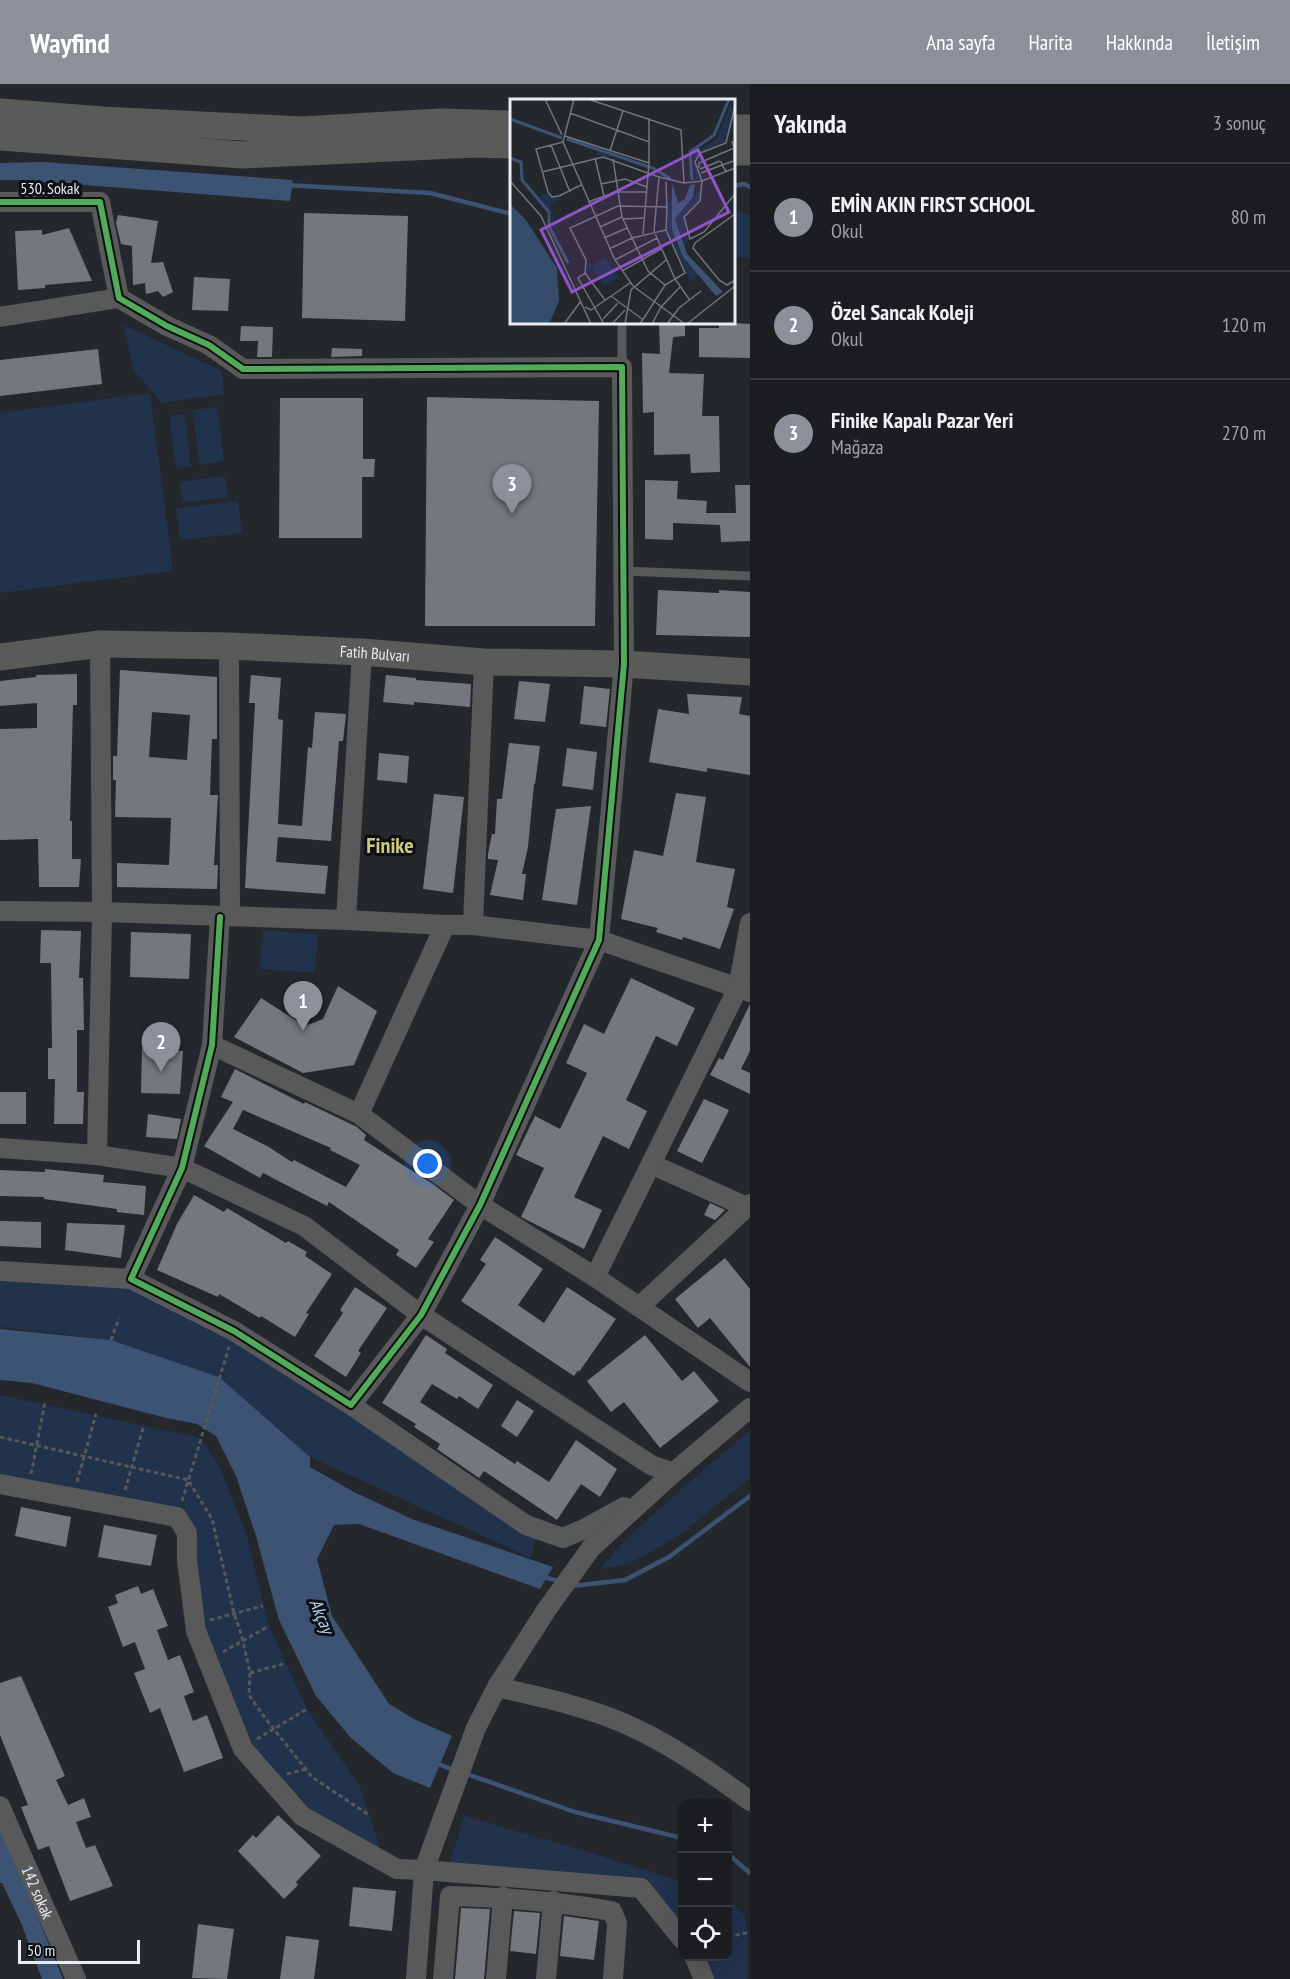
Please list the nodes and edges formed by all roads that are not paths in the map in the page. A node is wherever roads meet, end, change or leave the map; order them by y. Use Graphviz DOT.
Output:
graph roads {
  1 [pos="0,112"];
  2 [pos="510,124"];
  3 [pos="0,137"];
  4 [pos="510,145"];
  5 [pos="0,202"];
  6 [pos="119,298"];
  7 [pos="0,317"];
  8 [pos="621,324"];
  9 [pos="622,367"];
  10 [pos="623,571"];
  11 [pos="750,576"];
  12 [pos="100,644"];
  13 [pos="229,646"];
  14 [pos="362,652"];
  15 [pos="0,657"];
  16 [pos="484,662"];
  17 [pos="624,664"];
  18 [pos="750,672"];
  19 [pos="0,910"];
  20 [pos="102,912"];
  21 [pos="225,916"];
  22 [pos="346,920"];
  23 [pos="750,923"];
  24 [pos="472,925"];
  25 [pos="445,926"];
  26 [pos="599,940"];
  27 [pos="744,990"];
  28 [pos="212,1045"];
  29 [pos="359,1114"];
  30 [pos="0,1148"];
  31 [pos="97,1155"];
  32 [pos="651,1164"];
  33 [pos="182,1168"];
  34 [pos="480,1205"];
  35 [pos="748,1205"];
  36 [pos="0,1271"];
  37 [pos="595,1277"];
  38 [pos="131,1279"];
  39 [pos="639,1307"];
  40 [pos="421,1315"];
  41 [pos="750,1382"];
  42 [pos="351,1405"];
  43 [pos="750,1408"];
  44 [pos="673,1473"];
  45 [pos="0,1484"];
  46 [pos="497,1687"];
  47 [pos="750,1801"];
  48 [pos="0,1806"];
  49 [pos="424,1870"];
  50 [pos="503,1897"];
  51 [pos="553,1901"];
  52 [pos="678,1934"];
  53 [pos="696,1961"];
  54 [pos="76,1979"];
  55 [pos="416,1979"];
  56 [pos="443,1979"];
  57 [pos="496,1979"];
  58 [pos="546,1979"];
  59 [pos="613,1979"];
  60 [pos="704,1979"];
  1 -- 2 [label="street"];
  3 -- 4 [label="street"];
  5 -- 6 [label="street, 530. Sokak"];
  6 -- 7 [label="street"];
  6 -- 9 [label="street"];
  8 -- 9 [label="lane"];
  9 -- 10 [label="street"];
  10 -- 11 [label="lane"];
  10 -- 17 [label="street"];
  12 -- 13 [label="street, Fatih Bulvarı"];
  12 -- 15 [label="street, Fatih Bulvarı"];
  12 -- 20 [label="street"];
  13 -- 14 [label="street, Fatih Bulvarı"];
  13 -- 21 [label="street"];
  14 -- 16 [label="street, Fatih Bulvarı"];
  14 -- 22 [label="street"];
  16 -- 17 [label="street, Fatih Bulvarı"];
  16 -- 24 [label="street"];
  17 -- 18 [label="street, Fatih Bulvarı"];
  17 -- 26 [label="street"];
  19 -- 20 [label="street"];
  20 -- 21 [label="street"];
  20 -- 31 [label="street"];
  21 -- 22 [label="street"];
  21 -- 28 [label="street"];
  22 -- 25 [label="street"];
  23 -- 27 [label="street"];
  24 -- 25 [label="street"];
  24 -- 26 [label="street"];
  25 -- 29 [label="street"];
  26 -- 27 [label="street"];
  26 -- 34 [label="street"];
  27 -- 32 [label="street"];
  28 -- 29 [label="street"];
  28 -- 33 [label="street"];
  29 -- 34 [label="street"];
  30 -- 31 [label="street"];
  31 -- 33 [label="street"];
  32 -- 35 [label="street"];
  32 -- 37 [label="street"];
  33 -- 38 [label="street"];
  33 -- 40 [label="street"];
  34 -- 37 [label="street"];
  34 -- 40 [label="street"];
  35 -- 39 [label="street"];
  36 -- 38 [label="street"];
  37 -- 39 [label="street"];
  38 -- 42 [label="street"];
  39 -- 41 [label="street"];
  40 -- 42 [label="street"];
  40 -- 44 [label="street"];
  42 -- 44 [label="street"];
  43 -- 44 [label="street"];
  44 -- 46 [label="street"];
  45 -- 49 [label="street"];
  46 -- 47 [label="street"];
  46 -- 49 [label="street"];
  48 -- 54 [label="street, 142 sokak"];
  49 -- 52 [label="street"];
  49 -- 55 [label="street"];
  50 -- 51 [label="street"];
  50 -- 56 [label="street"];
  50 -- 57 [label="street"];
  51 -- 58 [label="street"];
  51 -- 59 [label="street"];
  53 -- 60 [label="street"];
}
